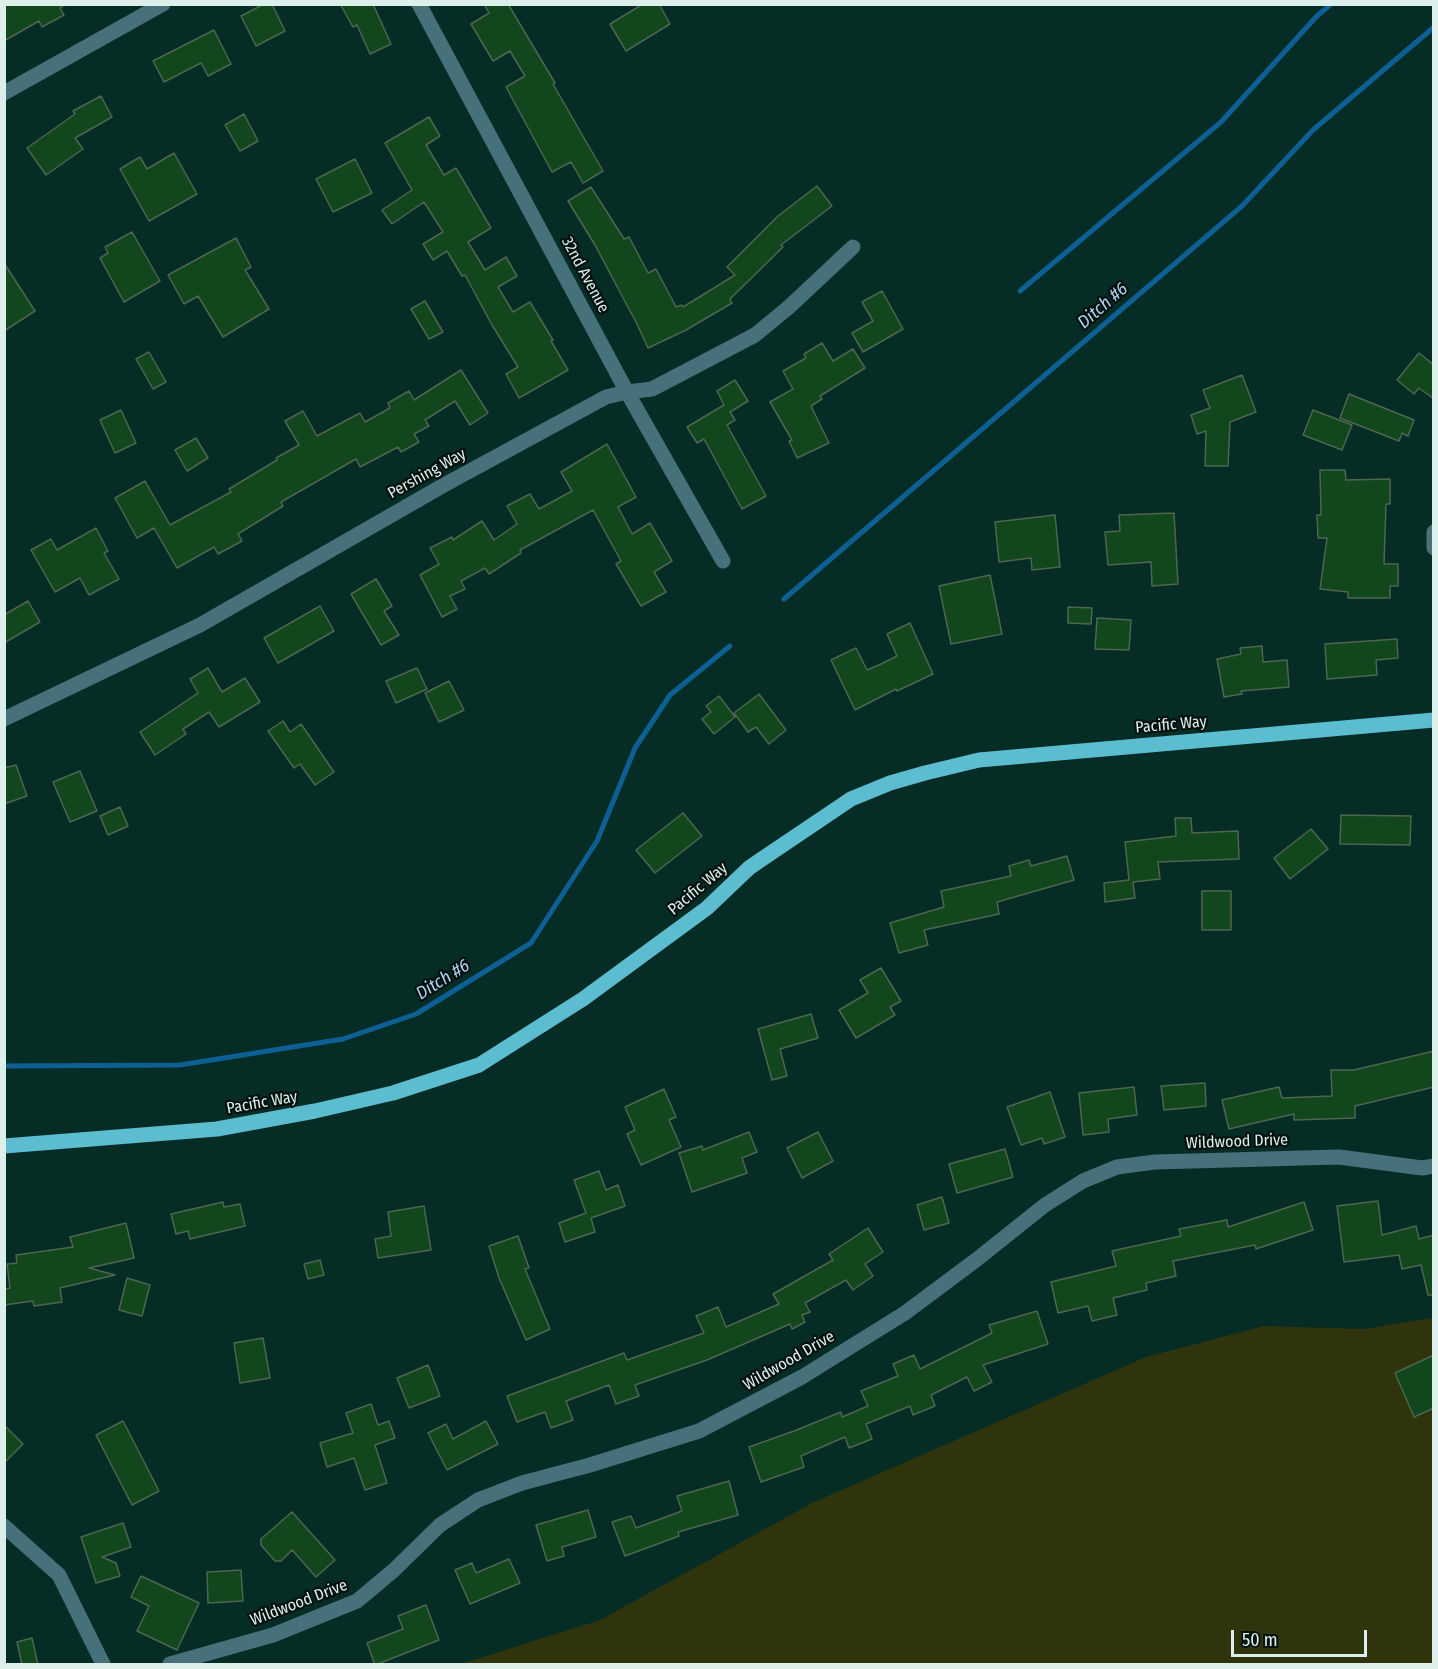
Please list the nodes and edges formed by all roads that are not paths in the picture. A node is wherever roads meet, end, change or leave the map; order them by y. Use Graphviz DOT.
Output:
graph roads {
  1 [pos="164,4"];
  2 [pos="419,4"];
  3 [pos="4,93"];
  4 [pos="853,248"];
  5 [pos="627,392"];
  6 [pos="1434,532"];
  7 [pos="1434,548"];
  8 [pos="723,561"];
  9 [pos="4,719"];
  10 [pos="1434,720"];
  11 [pos="4,1146"];
  12 [pos="1434,1166"];
  13 [pos="4,1526"];
  14 [pos="103,1665"];
  15 [pos="170,1665"];
  1 -- 3 [label="street"];
  2 -- 5 [label="street, 32nd Avenue"];
  4 -- 5 [label="street, Pershing Way"];
  5 -- 8 [label="street, 32nd Avenue"];
  5 -- 9 [label="street, Pershing Way"];
  6 -- 7 [label="street"];
  10 -- 11 [label="main road, Pacific Way"];
  12 -- 15 [label="street, Wildwood Drive"];
  13 -- 14 [label="street"];
}
